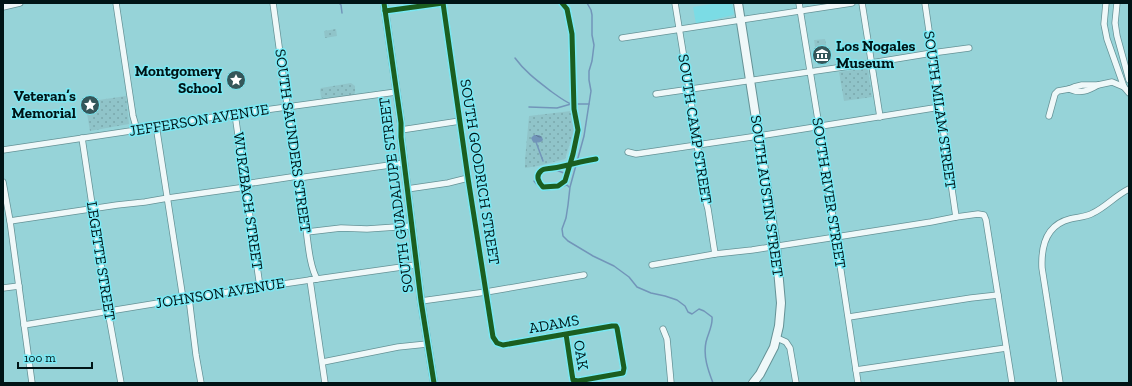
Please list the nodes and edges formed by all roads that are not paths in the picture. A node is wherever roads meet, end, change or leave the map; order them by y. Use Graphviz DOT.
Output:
graph roads {
  1 [pos="20,3"];
  2 [pos="116,3"];
  3 [pos="273,3"];
  4 [pos="384,3"];
  5 [pos="443,3"];
  6 [pos="675,3"];
  7 [pos="738,3"];
  8 [pos="799,3"];
  9 [pos="852,3"];
  10 [pos="862,3"];
  11 [pos="924,3"];
  12 [pos="1106,3"];
  13 [pos="1117,3"];
  14 [pos="3,7"];
  15 [pos="385,11"];
  16 [pos="800,11"];
  17 [pos="740,20"];
  18 [pos="679,30"];
  19 [pos="622,38"];
  20 [pos="968,48"];
  21 [pos="932,53"];
  22 [pos="871,63"];
  23 [pos="810,72"];
  24 [pos="1119,75"];
  25 [pos="1129,80"];
  26 [pos="749,81"];
  27 [pos="1112,82"];
  28 [pos="1124,87"];
  29 [pos="689,89"];
  30 [pos="396,92"];
  31 [pos="1129,93"];
  32 [pos="656,94"];
  33 [pos="288,106"];
  34 [pos="940,107"];
  35 [pos="235,114"];
  36 [pos="1049,116"];
  37 [pos="880,117"];
  38 [pos="460,121"];
  39 [pos="156,125"];
  40 [pos="819,126"];
  41 [pos="136,130"];
  42 [pos="401,130"];
  43 [pos="758,136"];
  44 [pos="82,138"];
  45 [pos="698,145"];
  46 [pos="3,150"];
  47 [pos="628,152"];
  48 [pos="404,163"];
  49 [pos="298,177"];
  50 [pos="468,178"];
  51 [pos="3,182"];
  52 [pos="245,186"];
  53 [pos="407,188"];
  54 [pos="1129,189"];
  55 [pos="168,198"];
  56 [pos="93,209"];
  57 [pos="956,217"];
  58 [pos="10,221"];
  59 [pos="412,226"];
  60 [pos="307,232"];
  61 [pos="836,237"];
  62 [pos="776,247"];
  63 [pos="716,254"];
  64 [pos="652,265"];
  65 [pos="416,266"];
  66 [pos="584,275"];
  67 [pos="317,279"];
  68 [pos="310,280"];
  69 [pos="19,286"];
  70 [pos="260,287"];
  71 [pos="3,288"];
  72 [pos="486,292"];
  73 [pos="998,295"];
  74 [pos="186,298"];
  75 [pos="421,301"];
  76 [pos="108,311"];
  77 [pos="849,317"];
  78 [pos="24,325"];
  79 [pos="663,329"];
  80 [pos="566,334"];
  81 [pos="777,338"];
  82 [pos="497,343"];
  83 [pos="427,344"];
  84 [pos="1006,348"];
  85 [pos="323,362"];
  86 [pos="856,370"];
  87 [pos="574,380"];
  88 [pos="32,383"];
  89 [pos="121,383"];
  90 [pos="201,383"];
  91 [pos="325,383"];
  92 [pos="434,383"];
  93 [pos="671,383"];
  94 [pos="753,383"];
  95 [pos="796,383"];
  96 [pos="858,383"];
  97 [pos="1012,383"];
  98 [pos="1060,383"];
  1 -- 14 [label="street"];
  2 -- 41 [label="street"];
  3 -- 33 [label="street, SOUTH SAUNDERS STREET"];
  4 -- 15 [label="street, SOUTH GUADALUPE STREET"];
  5 -- 15 [label="street"];
  5 -- 38 [label="street, SOUTH GOODRICH STREET"];
  6 -- 18 [label="street, SOUTH CAMP STREET"];
  7 -- 17 [label="main road, SOUTH AUSTIN STREET"];
  8 -- 16 [label="street, SOUTH RIVER STREET"];
  9 -- 16 [label="street"];
  10 -- 22 [label="street"];
  11 -- 21 [label="street, SOUTH MILAM STREET"];
  12 -- 24 [label="street"];
  13 -- 25 [label="street"];
  15 -- 30 [label="street, SOUTH GUADALUPE STREET"];
  16 -- 17 [label="street"];
  16 -- 23 [label="street, SOUTH RIVER STREET"];
  17 -- 18 [label="street"];
  17 -- 26 [label="main road, SOUTH AUSTIN STREET"];
  18 -- 19 [label="street"];
  18 -- 29 [label="street, SOUTH CAMP STREET"];
  20 -- 21 [label="street"];
  21 -- 22 [label="street"];
  21 -- 34 [label="street, SOUTH MILAM STREET"];
  22 -- 23 [label="street"];
  22 -- 37 [label="street"];
  23 -- 26 [label="street"];
  23 -- 40 [label="street, SOUTH RIVER STREET"];
  24 -- 27 [label="street"];
  24 -- 28 [label="street"];
  26 -- 29 [label="street"];
  26 -- 43 [label="main road, SOUTH AUSTIN STREET"];
  27 -- 28 [label="street"];
  27 -- 36 [label="street"];
  28 -- 31 [label="street"];
  29 -- 32 [label="street"];
  29 -- 45 [label="street, SOUTH CAMP STREET"];
  30 -- 33 [label="street, JEFFERSON AVENUE"];
  30 -- 42 [label="street, SOUTH GUADALUPE STREET"];
  33 -- 35 [label="street, JEFFERSON AVENUE"];
  33 -- 49 [label="street, SOUTH SAUNDERS STREET"];
  34 -- 37 [label="street"];
  34 -- 57 [label="street, SOUTH MILAM STREET"];
  35 -- 39 [label="street, JEFFERSON AVENUE"];
  35 -- 52 [label="street, WURZBACH STREET"];
  37 -- 40 [label="street"];
  38 -- 42 [label="street"];
  38 -- 50 [label="street, SOUTH GOODRICH STREET"];
  39 -- 41 [label="street, JEFFERSON AVENUE"];
  39 -- 55 [label="street"];
  40 -- 43 [label="street"];
  40 -- 61 [label="street, SOUTH RIVER STREET"];
  41 -- 44 [label="street, JEFFERSON AVENUE"];
  42 -- 48 [label="street, SOUTH GUADALUPE STREET"];
  43 -- 45 [label="street"];
  43 -- 62 [label="main road, SOUTH AUSTIN STREET"];
  44 -- 46 [label="street, JEFFERSON AVENUE"];
  44 -- 56 [label="street, LEGETTE STREET"];
  45 -- 47 [label="street"];
  45 -- 63 [label="street, SOUTH CAMP STREET"];
  48 -- 49 [label="street"];
  48 -- 53 [label="street, SOUTH GUADALUPE STREET"];
  49 -- 52 [label="street"];
  49 -- 60 [label="street, SOUTH SAUNDERS STREET"];
  50 -- 53 [label="street"];
  50 -- 72 [label="street, SOUTH GOODRICH STREET"];
  51 -- 58 [label="street"];
  52 -- 55 [label="street"];
  52 -- 70 [label="street, WURZBACH STREET"];
  53 -- 59 [label="street, SOUTH GUADALUPE STREET"];
  54 -- 98 [label="street"];
  55 -- 56 [label="street"];
  55 -- 74 [label="street"];
  56 -- 58 [label="street"];
  56 -- 76 [label="street, LEGETTE STREET"];
  57 -- 61 [label="street"];
  57 -- 73 [label="street"];
  58 -- 69 [label="street"];
  59 -- 60 [label="street"];
  59 -- 65 [label="street, SOUTH GUADALUPE STREET"];
  60 -- 67 [label="street, SOUTH SAUNDERS STREET"];
  61 -- 62 [label="street"];
  61 -- 77 [label="street, SOUTH RIVER STREET"];
  62 -- 63 [label="street"];
  62 -- 81 [label="main road, SOUTH AUSTIN STREET"];
  63 -- 64 [label="street"];
  65 -- 67 [label="street, JOHNSON AVENUE"];
  65 -- 75 [label="street, SOUTH GUADALUPE STREET"];
  66 -- 72 [label="street"];
  67 -- 68 [label="street, JOHNSON AVENUE"];
  68 -- 70 [label="street, JOHNSON AVENUE"];
  68 -- 85 [label="street"];
  69 -- 71 [label="street"];
  69 -- 78 [label="street"];
  70 -- 74 [label="street, JOHNSON AVENUE"];
  72 -- 75 [label="street"];
  72 -- 82 [label="street, SOUTH GOODRICH STREET"];
  73 -- 77 [label="street"];
  73 -- 84 [label="street"];
  74 -- 76 [label="street, JOHNSON AVENUE"];
  74 -- 90 [label="street"];
  75 -- 83 [label="street, SOUTH GUADALUPE STREET"];
  76 -- 78 [label="street, JOHNSON AVENUE"];
  76 -- 89 [label="street, LEGETTE STREET"];
  77 -- 86 [label="street, SOUTH RIVER STREET"];
  78 -- 88 [label="street"];
  79 -- 93 [label="street"];
  80 -- 82 [label="street, ADAMS"];
  80 -- 87 [label="street, OAK"];
  80 -- 87 [label="street, ADAMS"];
  81 -- 94 [label="main road, SOUTH AUSTIN STREET"];
  81 -- 95 [label="street"];
  83 -- 85 [label="street"];
  83 -- 92 [label="street, SOUTH GUADALUPE STREET"];
  84 -- 86 [label="street"];
  84 -- 97 [label="street"];
  85 -- 91 [label="street"];
  86 -- 96 [label="street, SOUTH RIVER STREET"];
}
